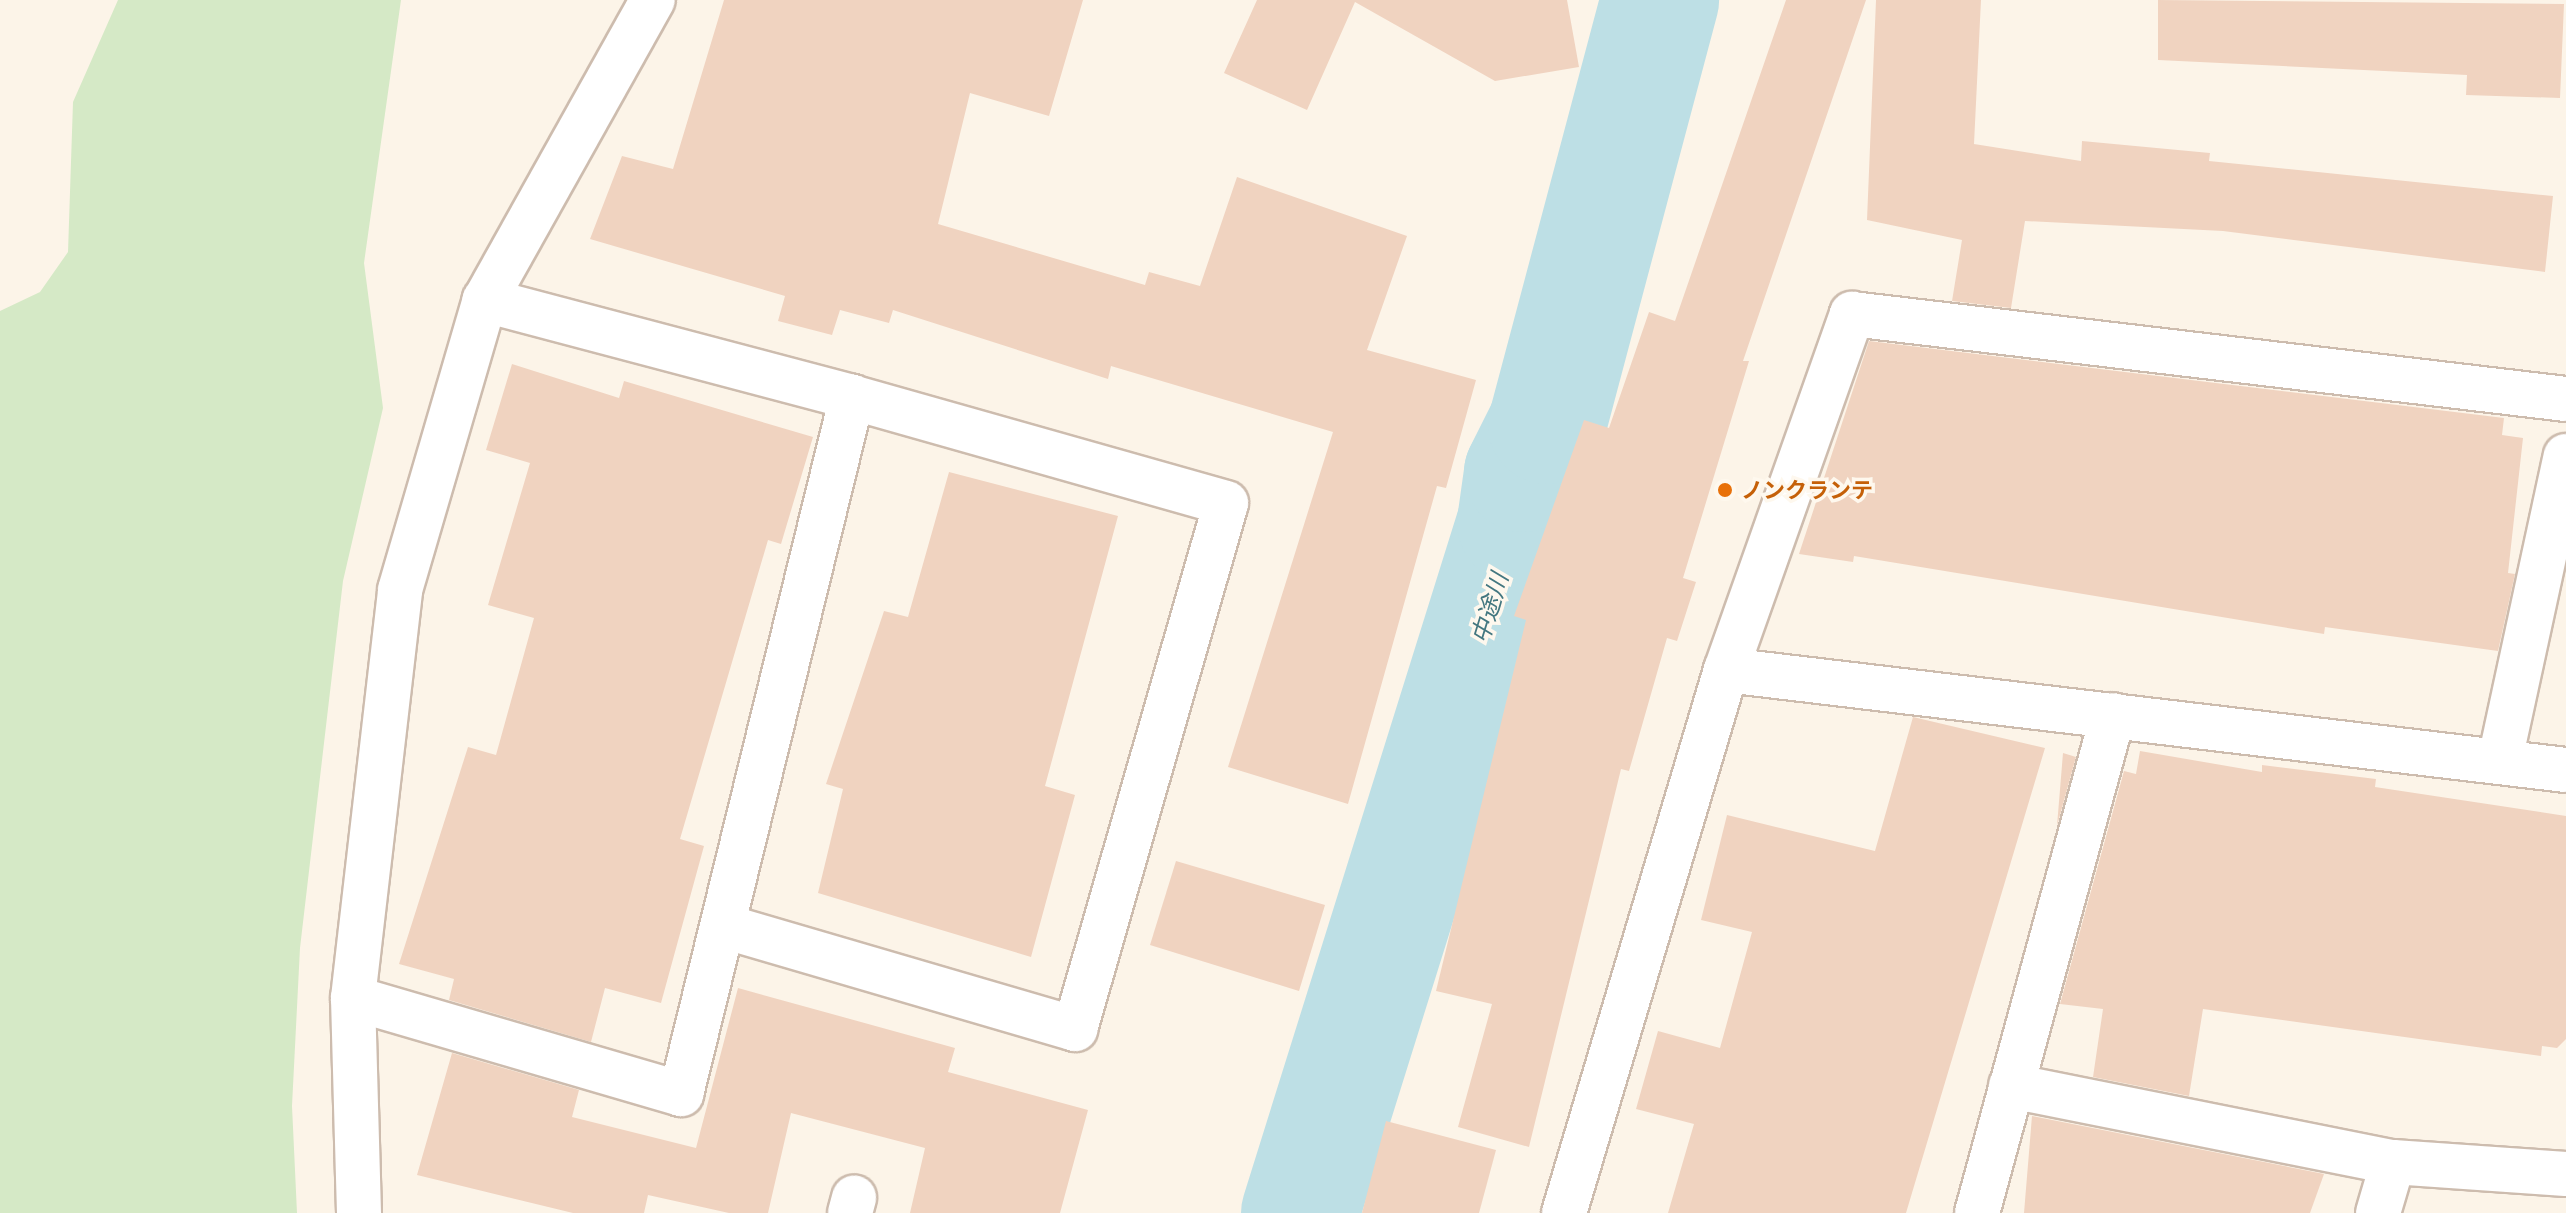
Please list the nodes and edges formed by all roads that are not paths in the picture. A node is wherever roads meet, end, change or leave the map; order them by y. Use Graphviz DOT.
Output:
graph roads {
  1 [pos="653,0"];
  2 [pos="485,300"];
  3 [pos="852,397"];
  4 [pos="2566,399"];
  5 [pos="2566,456"];
  6 [pos="1726,670"];
  7 [pos="2113,715"];
  8 [pos="2500,760"];
  9 [pos="2566,770"];
  10 [pos="727,927"];
  11 [pos="353,998"];
  12 [pos="2011,1086"];
  13 [pos="2393,1162"];
  14 [pos="2566,1174"];
  15 [pos="359,1213"];
  16 [pos="1564,1213"];
  17 [pos="1977,1213"];
  18 [pos="2378,1213"];
  1 -- 2 [label="street"];
  2 -- 3 [label="street"];
  2 -- 11 [label="street"];
  3 -- 10 [label="street"];
  3 -- 10 [label="street"];
  4 -- 6 [label="street"];
  5 -- 8 [label="street"];
  6 -- 7 [label="street"];
  6 -- 16 [label="street"];
  7 -- 8 [label="street"];
  7 -- 12 [label="street"];
  8 -- 9 [label="street"];
  10 -- 11 [label="street"];
  11 -- 15 [label="street"];
  12 -- 13 [label="street"];
  12 -- 17 [label="street"];
  13 -- 14 [label="street"];
  13 -- 18 [label="street"];
}
